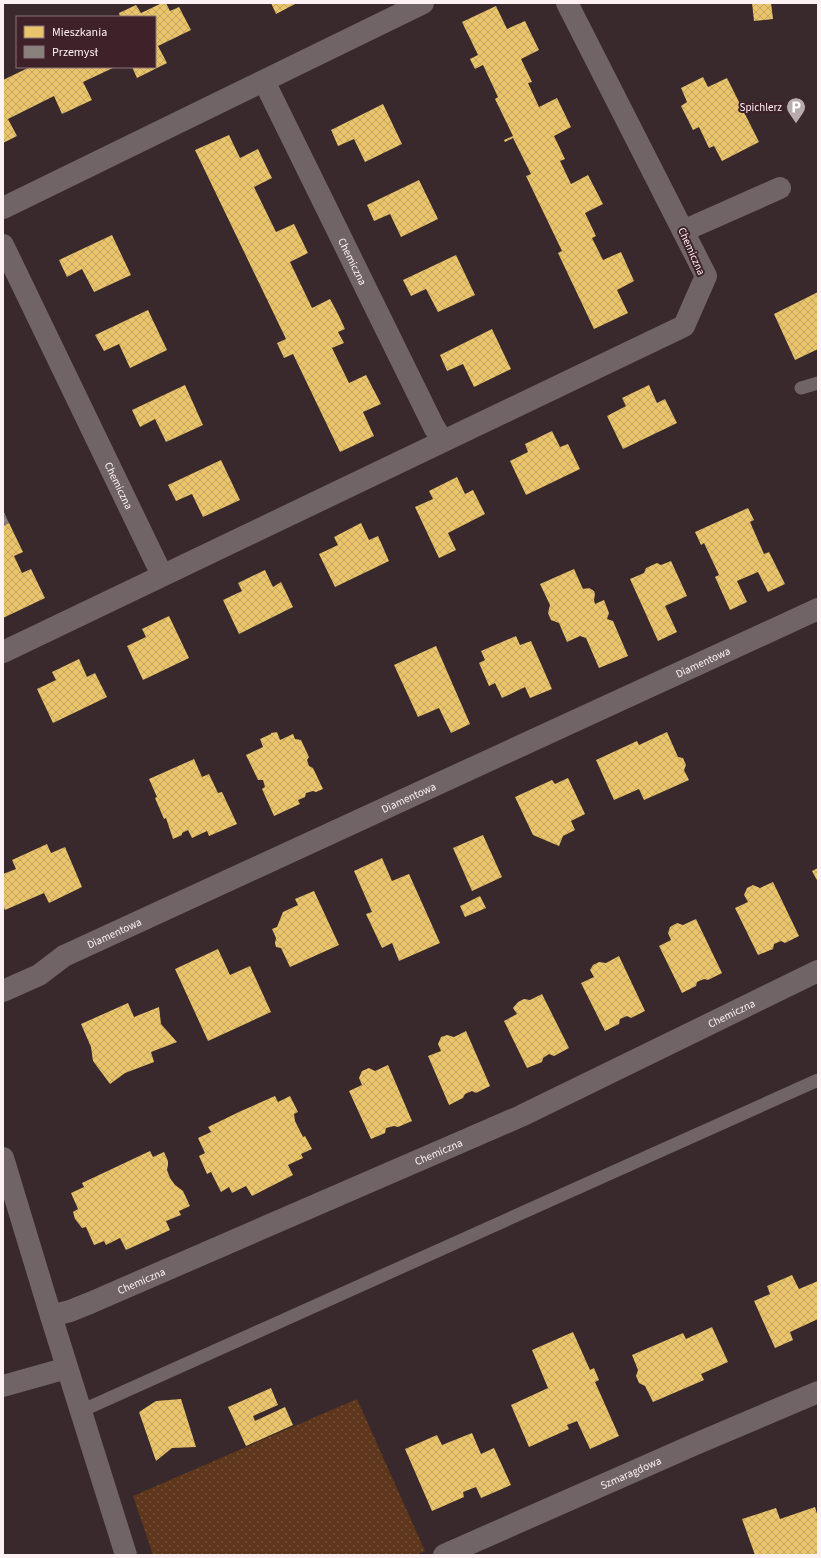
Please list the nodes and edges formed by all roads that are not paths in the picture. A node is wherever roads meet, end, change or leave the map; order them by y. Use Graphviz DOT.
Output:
graph roads {
  1 [pos="424,3"];
  2 [pos="568,3"];
  3 [pos="264,81"];
  4 [pos="780,188"];
  5 [pos="3,208"];
  6 [pos="683,230"];
  7 [pos="3,245"];
  8 [pos="818,383"];
  9 [pos="801,388"];
  10 [pos="443,441"];
  11 [pos="162,575"];
  12 [pos="818,609"];
  13 [pos="3,652"];
  14 [pos="818,972"];
  15 [pos="3,991"];
  16 [pos="818,1080"];
  17 [pos="3,1158"];
  18 [pos="51,1316"];
  19 [pos="67,1368"];
  20 [pos="3,1386"];
  21 [pos="818,1392"];
  22 [pos="81,1411"];
  23 [pos="126,1555"];
  24 [pos="444,1555"];
  1 -- 3 [label="street"];
  2 -- 6 [label="street, Chemiczna"];
  3 -- 5 [label="street"];
  3 -- 10 [label="street, Chemiczna"];
  4 -- 6 [label="street"];
  6 -- 10 [label="street, Chemiczna"];
  7 -- 11 [label="street, Chemiczna"];
  8 -- 9 [label="lane"];
  10 -- 11 [label="street, Chemiczna"];
  11 -- 13 [label="street, Chemiczna"];
  12 -- 15 [label="street, Diamentowa"];
  14 -- 18 [label="street, Chemiczna"];
  16 -- 22 [label="lane"];
  17 -- 18 [label="street"];
  18 -- 19 [label="street"];
  19 -- 20 [label="street"];
  19 -- 22 [label="street"];
  21 -- 24 [label="street, Szmaragdowa"];
  22 -- 23 [label="street"];
}
